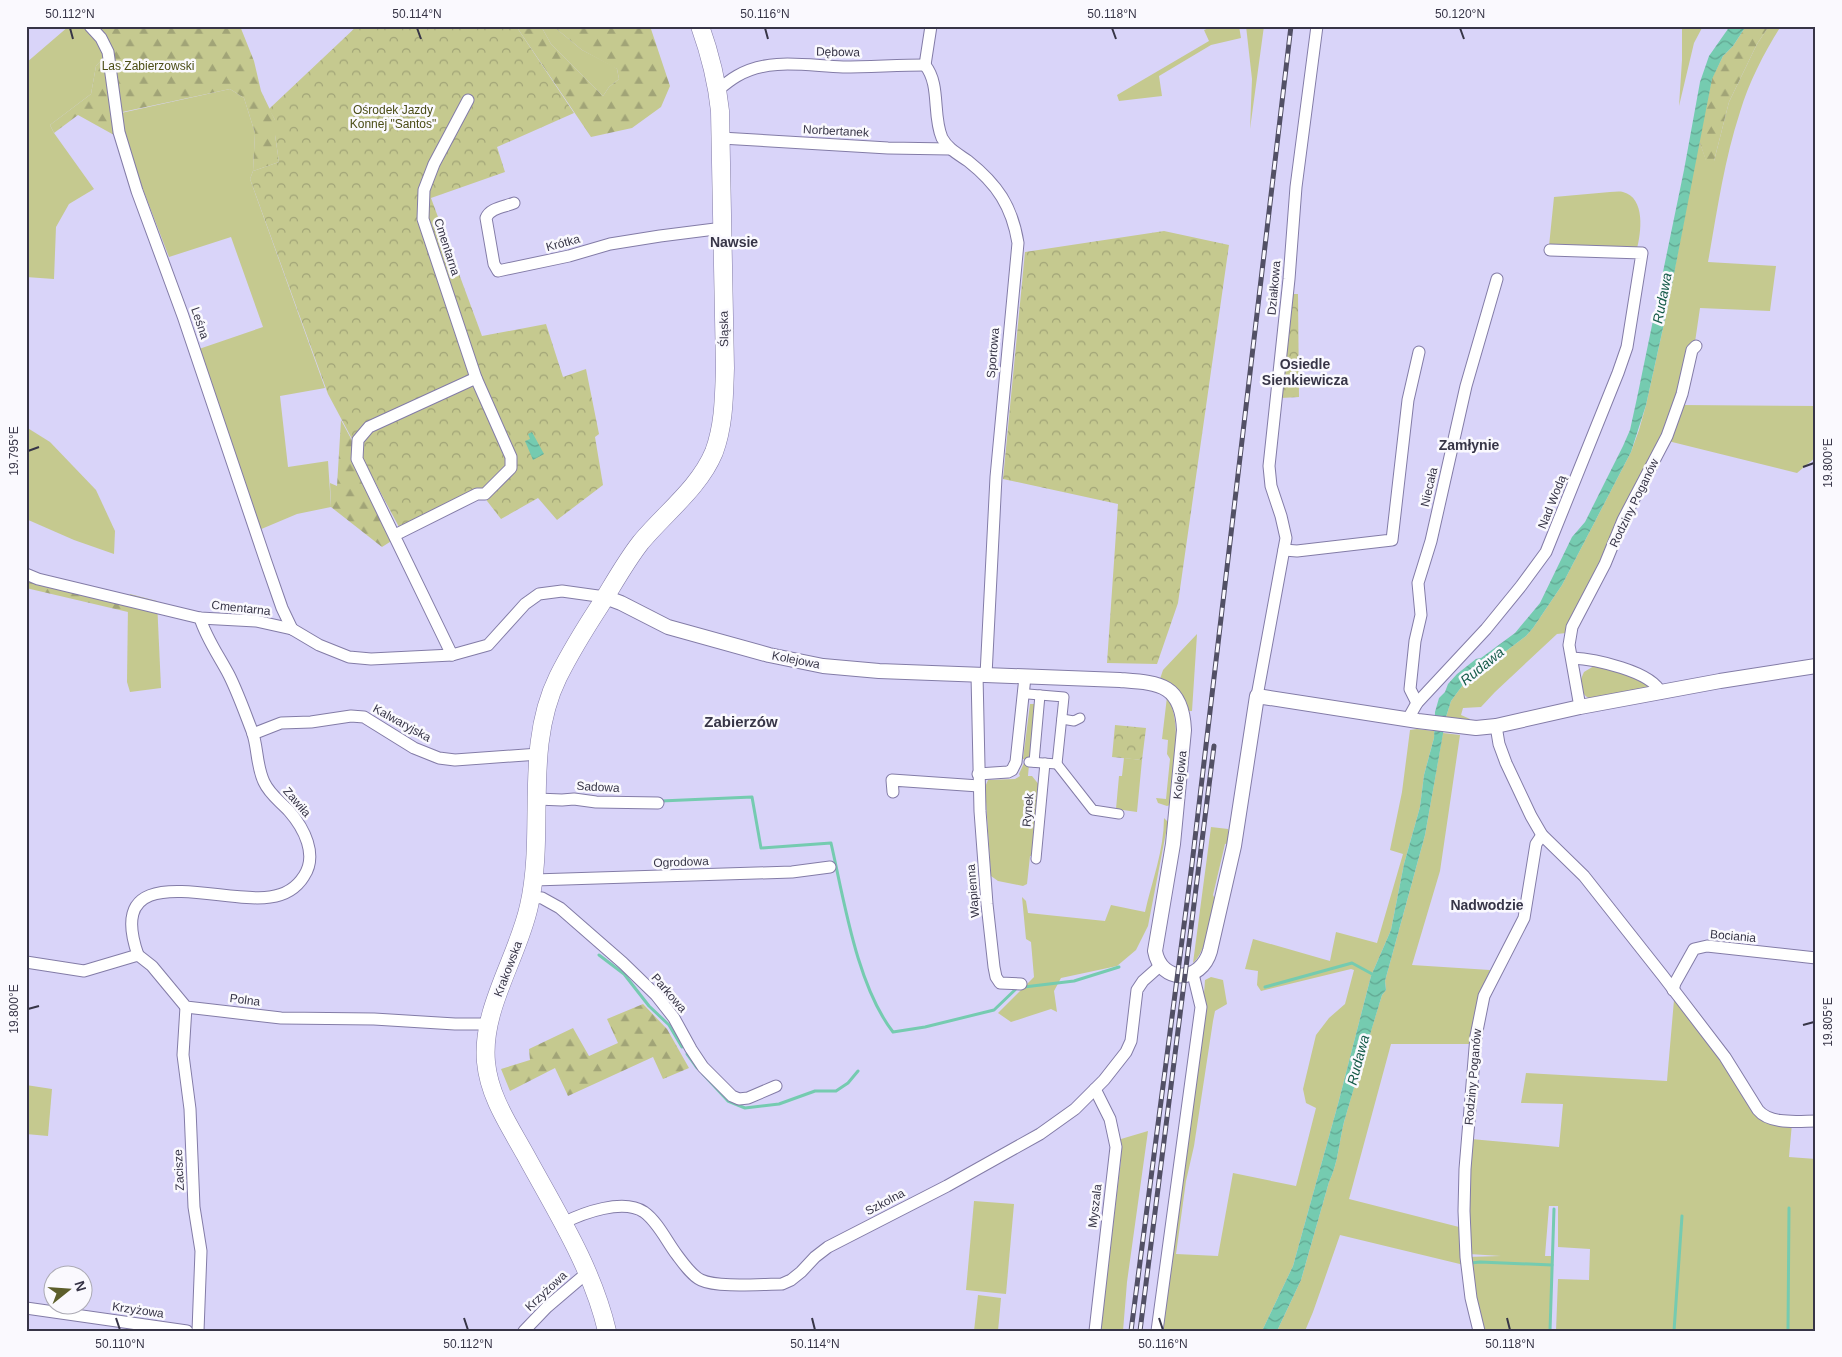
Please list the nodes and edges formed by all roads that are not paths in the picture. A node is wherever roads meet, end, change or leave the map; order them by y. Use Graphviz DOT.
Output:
graph roads {
  1 [pos="90,26"];
  2 [pos="700,26"];
  3 [pos="931,26"];
  4 [pos="1317,26"];
  5 [pos="925,64"];
  6 [pos="718,90"];
  7 [pos="468,100"];
  8 [pos="722,138"];
  9 [pos="950,149"];
  10 [pos="514,203"];
  11 [pos="723,228"];
  12 [pos="1550,250"];
  13 [pos="1497,279"];
  14 [pos="1696,346"];
  15 [pos="1419,352"];
  16 [pos="476,378"];
  17 [pos="395,535"];
  18 [pos="1284,550"];
  19 [pos="26,574"];
  20 [pos="605,596"];
  21 [pos="200,618"];
  22 [pos="292,629"];
  23 [pos="452,655"];
  24 [pos="1572,658"];
  25 [pos="1816,666"];
  26 [pos="982,675"];
  27 [pos="1025,677"];
  28 [pos="1660,693"];
  29 [pos="1040,695"];
  30 [pos="1257,696"];
  31 [pos="1029,697"];
  32 [pos="1417,703"];
  33 [pos="1580,707"];
  34 [pos="1080,718"];
  35 [pos="1062,720"];
  36 [pos="1413,720"];
  37 [pos="1496,726"];
  38 [pos="253,734"];
  39 [pos="539,754"];
  40 [pos="1045,763"];
  41 [pos="1057,764"];
  42 [pos="978,780"];
  43 [pos="893,792"];
  44 [pos="537,799"];
  45 [pos="658,803"];
  46 [pos="1119,814"];
  47 [pos="1542,835"];
  48 [pos="1036,859"];
  49 [pos="830,867"];
  50 [pos="532,888"];
  51 [pos="138,955"];
  52 [pos="1816,958"];
  53 [pos="26,962"];
  54 [pos="1161,966"];
  55 [pos="1193,974"];
  56 [pos="1021,984"];
  57 [pos="1673,990"];
  58 [pos="186,1007"];
  59 [pos="488,1024"];
  60 [pos="776,1086"];
  61 [pos="1094,1089"];
  62 [pos="1816,1122"];
  63 [pos="563,1223"];
  64 [pos="588,1272"];
  65 [pos="26,1308"];
  66 [pos="187,1331"];
  67 [pos="198,1331"];
  68 [pos="524,1331"];
  69 [pos="607,1331"];
  70 [pos="1095,1331"];
  71 [pos="1157,1331"];
  72 [pos="1479,1331"];
  1 -- 22 [label="street, Leśna"];
  2 -- 6 [label="main road, Śląska"];
  3 -- 5 [label="street"];
  4 -- 18 [label="street, Działkowa"];
  5 -- 6 [label="street, Dębowa"];
  5 -- 9 [label="street, Sportowa"];
  6 -- 8 [label="main road, Śląska"];
  7 -- 16 [label="street, Cmentarna"];
  8 -- 9 [label="street, Norbertanek"];
  8 -- 11 [label="main road, Śląska"];
  9 -- 26 [label="street, Sportowa"];
  10 -- 11 [label="street, Krótka"];
  11 -- 20 [label="main road, Śląska"];
  12 -- 32 [label="street, Nad Wodą"];
  13 -- 32 [label="street, Niecała"];
  14 -- 24 [label="street, Rodziny Poganów"];
  15 -- 18 [label="street"];
  16 -- 17 [label="street, Cmentarna"];
  16 -- 17 [label="street"];
  17 -- 23 [label="street"];
  18 -- 30 [label="street"];
  19 -- 21 [label="street, Cmentarna"];
  20 -- 23 [label="street, Cmentarna"];
  20 -- 26 [label="street, Kolejowa"];
  20 -- 39 [label="main road, Krakowska"];
  21 -- 22 [label="street, Cmentarna"];
  21 -- 38 [label="street, Zawiła"];
  22 -- 23 [label="street, Cmentarna"];
  24 -- 28 [label="street"];
  24 -- 33 [label="street, Rodziny Poganów"];
  25 -- 28 [label="street"];
  26 -- 27 [label="street, Kolejowa"];
  26 -- 42 [label="street, Wapienna"];
  27 -- 42 [label="street"];
  27 -- 54 [label="street, Kolejowa"];
  28 -- 33 [label="street"];
  29 -- 31 [label="street"];
  29 -- 35 [label="street"];
  29 -- 40 [label="street"];
  30 -- 36 [label="street"];
  30 -- 55 [label="street"];
  32 -- 36 [label="street, Nad Wodą"];
  33 -- 37 [label="street"];
  34 -- 35 [label="street"];
  35 -- 41 [label="street"];
  36 -- 37 [label="street"];
  37 -- 47 [label="street"];
  38 -- 39 [label="street, Kalwaryjska"];
  38 -- 51 [label="street, Zawiła"];
  39 -- 44 [label="main road, Krakowska"];
  40 -- 41 [label="street"];
  40 -- 48 [label="street, Rynek"];
  41 -- 46 [label="street"];
  42 -- 43 [label="street"];
  42 -- 56 [label="street, Wapienna"];
  44 -- 45 [label="street, Sadowa"];
  44 -- 50 [label="main road, Krakowska"];
  47 -- 57 [label="street"];
  47 -- 72 [label="street, Rodziny Poganów"];
  49 -- 50 [label="street, Ogrodowa"];
  50 -- 59 [label="main road, Krakowska"];
  50 -- 60 [label="street, Parkowa"];
  51 -- 53 [label="street"];
  51 -- 58 [label="street"];
  52 -- 57 [label="street, Bociania"];
  54 -- 55 [label="street"];
  54 -- 61 [label="street, Szkolna"];
  55 -- 71 [label="street"];
  57 -- 62 [label="street"];
  58 -- 59 [label="street, Polna"];
  58 -- 67 [label="street, Zacisze"];
  59 -- 63 [label="main road, Krakowska"];
  61 -- 63 [label="street, Szkolna"];
  61 -- 70 [label="street, Myszala"];
  63 -- 64 [label="main road, Krakowska"];
  64 -- 68 [label="street, Krzyżowa"];
  64 -- 69 [label="main road, Krakowska"];
  65 -- 66 [label="street, Krzyżowa"];
}
